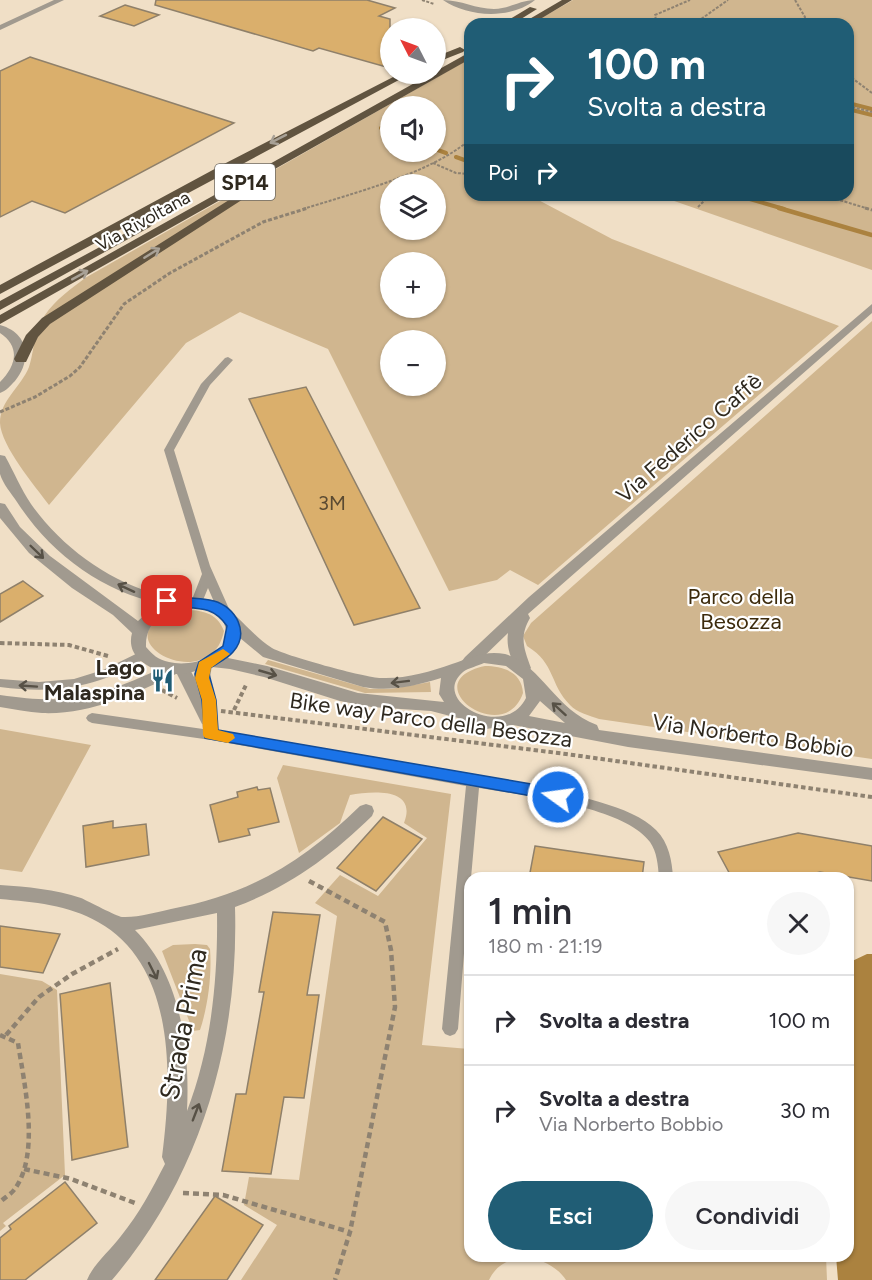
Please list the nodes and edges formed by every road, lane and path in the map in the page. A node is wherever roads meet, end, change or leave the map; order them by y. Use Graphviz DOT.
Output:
graph roads {
  1 [pos="46,0"];
  2 [pos="60,0"];
  3 [pos="447,0"];
  4 [pos="531,0"];
  5 [pos="549,0"];
  6 [pos="568,0"];
  7 [pos="690,0"];
  8 [pos="728,0"];
  9 [pos="795,0"];
  10 [pos="517,18"];
  11 [pos="536,18"];
  12 [pos="656,18"];
  13 [pos="702,18"];
  14 [pos="805,18"];
  15 [pos="0,21"];
  16 [pos="0,28"];
  17 [pos="464,52"];
  18 [pos="464,53"];
  19 [pos="464,53"];
  20 [pos="446,58"];
  21 [pos="854,80"];
  22 [pos="386,84"];
  23 [pos="399,84"];
  24 [pos="872,93"];
  25 [pos="854,108"];
  26 [pos="872,112"];
  27 [pos="464,145"];
  28 [pos="433,163"];
  29 [pos="464,174"];
  30 [pos="704,201"];
  31 [pos="842,201"];
  32 [pos="698,207"];
  33 [pos="872,210"];
  34 [pos="0,290"];
  35 [pos="0,306"];
  36 [pos="872,307"];
  37 [pos="0,320"];
  38 [pos="0,328"];
  39 [pos="21,359"];
  40 [pos="228,360"];
  41 [pos="0,389"];
  42 [pos="0,412"];
  43 [pos="0,459"];
  44 [pos="0,507"];
  45 [pos="207,575"];
  46 [pos="534,600"];
  47 [pos="190,603"];
  48 [pos="224,611"];
  49 [pos="234,625"];
  50 [pos="139,632"];
  51 [pos="0,643"];
  52 [pos="142,655"];
  53 [pos="208,664"];
  54 [pos="463,664"];
  55 [pos="124,667"];
  56 [pos="523,668"];
  57 [pos="177,669"];
  58 [pos="146,682"];
  59 [pos="0,683"];
  60 [pos="534,684"];
  61 [pos="0,701"];
  62 [pos="457,712"];
  63 [pos="207,717"];
  64 [pos="92,718"];
  65 [pos="511,719"];
  66 [pos="628,741"];
  67 [pos="872,774"];
  68 [pos="472,782"];
  69 [pos="872,797"];
  70 [pos="366,811"];
  71 [pos="665,872"];
  72 [pos="292,875"];
  73 [pos="0,892"];
  74 [pos="226,905"];
  75 [pos="118,925"];
  76 [pos="133,941"];
  77 [pos="450,1029"];
  78 [pos="3,1035"];
  79 [pos="24,1169"];
  80 [pos="160,1197"];
  81 [pos="0,1202"];
  82 [pos="350,1232"];
  83 [pos="98,1280"];
  84 [pos="335,1280"];
  1 -- 15 [label="street"];
  2 -- 16 [label="street"];
  3 -- 4 [label="street"];
  5 -- 10 [label="highway"];
  6 -- 11 [label="highway"];
  7 -- 12 [label="path"];
  8 -- 13 [label="path"];
  9 -- 14 [label="path"];
  17 -- 20 [label="highway"];
  37 -- 18 [label="highway, Via Rivoltana / SP14, one-way"];
  39 -- 19 [label="highway, SP14, one-way"];
  21 -- 24 [label="path"];
  22 -- 34 [label="highway, SP14, one-way"];
  23 -- 35 [label="highway, Via Rivoltana / SP14"];
  25 -- 26 [label="path"];
  27 -- 28 [label="path"];
  28 -- 29 [label="path"];
  28 -- 42 [label="path"];
  30 -- 32 [label="path"];
  31 -- 33 [label="path"];
  36 -- 46 [label="street, Via Federico Caffè"];
  38 -- 39 [label="street"];
  39 -- 41 [label="street"];
  40 -- 45 [label="lane"];
  47 -- 43 [label="street, one-way"];
  44 -- 50 [label="street, one-way"];
  45 -- 47 [label="lane"];
  45 -- 48 [label="lane"];
  46 -- 54 [label="street"];
  46 -- 56 [label="street, Via Norberto Bobbio"];
  47 -- 48 [label="street"];
  47 -- 50 [label="street"];
  48 -- 49 [label="street"];
  49 -- 53 [label="street, Via Norberto Bobbio"];
  54 -- 49 [label="street, one-way"];
  50 -- 52 [label="street"];
  51 -- 55 [label="path"];
  52 -- 55 [label="lane"];
  52 -- 57 [label="street"];
  53 -- 57 [label="street, Via Norberto Bobbio"];
  53 -- 62 [label="street, Via Norberto Bobbio, one-way"];
  53 -- 63 [label="street"];
  54 -- 56 [label="street"];
  54 -- 62 [label="street"];
  55 -- 59 [label="lane, one-way"];
  56 -- 60 [label="street, Via Norberto Bobbio"];
  57 -- 58 [label="street, Via Norberto Bobbio"];
  57 -- 63 [label="street"];
  58 -- 61 [label="street, Via Norberto Bobbio"];
  58 -- 63 [label="path, Bike way Parco della Besozza"];
  60 -- 65 [label="street"];
  66 -- 60 [label="street, Via Norberto Bobbio, one-way"];
  62 -- 65 [label="street, Via Norberto Bobbio"];
  63 -- 64 [label="lane"];
  63 -- 68 [label="lane"];
  63 -- 69 [label="path, Bike way Parco della Besozza"];
  65 -- 66 [label="street, Via Norberto Bobbio"];
  66 -- 67 [label="street, Via Norberto Bobbio"];
  68 -- 71 [label="lane"];
  68 -- 77 [label="lane"];
  70 -- 72 [label="street, Strada Prima"];
  72 -- 74 [label="street, Strada Prima"];
  72 -- 82 [label="path"];
  73 -- 75 [label="street, Strada Prima"];
  74 -- 75 [label="street, Strada Prima"];
  80 -- 74 [label="street, Strada Prima, one-way"];
  75 -- 76 [label="street, Strada Prima"];
  76 -- 78 [label="path"];
  76 -- 80 [label="street, Strada Prima, one-way"];
  78 -- 79 [label="path"];
  79 -- 80 [label="path"];
  79 -- 81 [label="path"];
  80 -- 82 [label="path"];
  80 -- 83 [label="street, Strada Prima"];
  82 -- 84 [label="path"];
}
